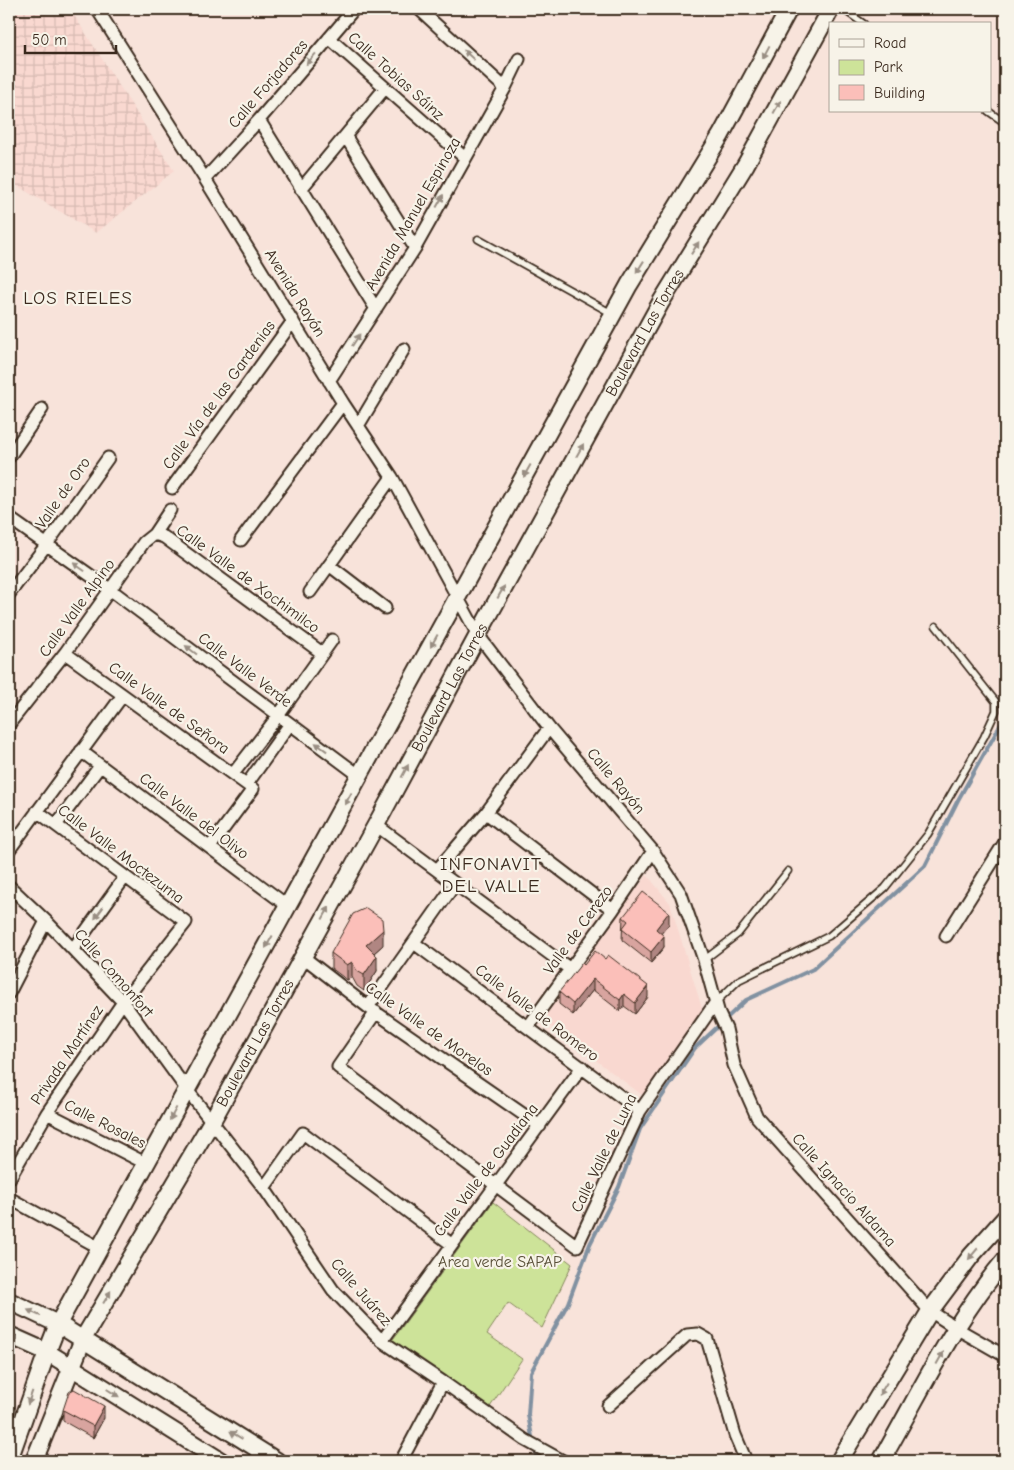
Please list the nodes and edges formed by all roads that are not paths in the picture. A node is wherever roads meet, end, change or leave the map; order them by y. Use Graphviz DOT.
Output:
graph roads {
  1 [pos="97,9"];
  2 [pos="354,9"];
  3 [pos="419,9"];
  4 [pos="789,9"];
  5 [pos="831,9"];
  6 [pos="843,9"];
  7 [pos="861,22"];
  8 [pos="329,38"];
  9 [pos="519,59"];
  10 [pos="385,88"];
  11 [pos="505,88"];
  12 [pos="989,112"];
  13 [pos="259,120"];
  14 [pos="1005,123"];
  15 [pos="346,136"];
  16 [pos="465,158"];
  17 [pos="206,179"];
  18 [pos="301,189"];
  19 [pos="478,239"];
  20 [pos="414,248"];
  21 [pos="376,310"];
  22 [pos="613,314"];
  23 [pos="293,321"];
  24 [pos="404,349"];
  25 [pos="330,381"];
  26 [pos="343,403"];
  27 [pos="42,409"];
  28 [pos="358,426"];
  29 [pos="9,457"];
  30 [pos="108,458"];
  31 [pos="392,477"];
  32 [pos="172,488"];
  33 [pos="170,510"];
  34 [pos="9,518"];
  35 [pos="154,534"];
  36 [pos="241,540"];
  37 [pos="47,544"];
  38 [pos="329,565"];
  39 [pos="111,590"];
  40 [pos="310,592"];
  41 [pos="9,594"];
  42 [pos="458,599"];
  43 [pos="385,608"];
  44 [pos="936,626"];
  45 [pos="478,635"];
  46 [pos="332,640"];
  47 [pos="65,653"];
  48 [pos="322,653"];
  49 [pos="123,695"];
  50 [pos="278,716"];
  51 [pos="9,724"];
  52 [pos="290,724"];
  53 [pos="550,728"];
  54 [pos="81,750"];
  55 [pos="100,766"];
  56 [pos="233,774"];
  57 [pos="360,776"];
  58 [pos="250,787"];
  59 [pos="37,811"];
  60 [pos="486,813"];
  61 [pos="56,825"];
  62 [pos="376,825"];
  63 [pos="1005,842"];
  64 [pos="210,847"];
  65 [pos="9,850"];
  66 [pos="653,851"];
  67 [pos="437,870"];
  68 [pos="788,871"];
  69 [pos="125,877"];
  70 [pos="455,884"];
  71 [pos="9,886"];
  72 [pos="289,907"];
  73 [pos="613,910"];
  74 [pos="46,921"];
  75 [pos="186,922"];
  76 [pos="946,936"];
  77 [pos="414,943"];
  78 [pos="73,950"];
  79 [pos="302,956"];
  80 [pos="704,960"];
  81 [pos="570,969"];
  82 [pos="9,993"];
  83 [pos="123,1002"];
  84 [pos="716,1002"];
  85 [pos="372,1010"];
  86 [pos="528,1027"];
  87 [pos="582,1067"];
  88 [pos="187,1090"];
  89 [pos="640,1111"];
  90 [pos="47,1113"];
  91 [pos="212,1121"];
  92 [pos="540,1126"];
  93 [pos="147,1164"];
  94 [pos="9,1179"];
  95 [pos="496,1184"];
  96 [pos="264,1188"];
  97 [pos="9,1198"];
  98 [pos="1005,1218"];
  99 [pos="451,1244"];
  100 [pos="100,1248"];
  101 [pos="1005,1260"];
  102 [pos="9,1301"];
  103 [pos="930,1312"];
  104 [pos="58,1324"];
  105 [pos="956,1328"];
  106 [pos="9,1334"];
  107 [pos="83,1339"];
  108 [pos="382,1341"];
  109 [pos="46,1352"];
  110 [pos="1005,1356"];
  111 [pos="72,1368"];
  112 [pos="444,1382"];
  113 [pos="608,1406"];
  114 [pos="9,1460"];
  115 [pos="34,1461"];
  116 [pos="221,1461"];
  117 [pos="277,1461"];
  118 [pos="401,1461"];
  119 [pos="563,1461"];
  120 [pos="746,1461"];
  121 [pos="839,1461"];
  122 [pos="881,1461"];
  1 -- 17 [label="street, Avenida Rayón"];
  2 -- 8 [label="street, Calle Forjadores"];
  11 -- 3 [label="street, one-way"];
  4 -- 22 [label="street, one-way"];
  45 -- 5 [label="street, Boulevard Las Torres, one-way"];
  6 -- 7 [label="lane"];
  8 -- 10 [label="street, Calle Tobias Sáinz"];
  8 -- 13 [label="street, Calle Forjadores, one-way"];
  9 -- 11 [label="street, Avenida Manuel Espinoza"];
  10 -- 15 [label="street"];
  10 -- 16 [label="street, Calle Tobias Sáinz"];
  11 -- 16 [label="street, Avenida Manuel Espinoza"];
  12 -- 14 [label="lane"];
  13 -- 17 [label="street, Calle Forjadores"];
  13 -- 18 [label="street"];
  15 -- 18 [label="street"];
  15 -- 20 [label="street"];
  20 -- 16 [label="street, Avenida Manuel Espinoza, one-way"];
  17 -- 23 [label="street, Avenida Rayón"];
  18 -- 21 [label="street"];
  19 -- 22 [label="lane"];
  20 -- 21 [label="street, Avenida Manuel Espinoza"];
  25 -- 21 [label="street, Avenida Manuel Espinoza, one-way"];
  22 -- 42 [label="street, one-way"];
  23 -- 25 [label="street, Avenida Rayón"];
  23 -- 32 [label="street, Calle Vía de las Gardenias"];
  24 -- 28 [label="street"];
  25 -- 26 [label="street, Avenida Rayón"];
  26 -- 28 [label="street, Avenida Rayón"];
  26 -- 36 [label="street"];
  27 -- 29 [label="street"];
  28 -- 31 [label="street, Avenida Rayón"];
  30 -- 37 [label="street, Valle de Oro"];
  31 -- 38 [label="street"];
  31 -- 42 [label="street, Avenida Rayón"];
  33 -- 35 [label="street, Calle Valle Alpino"];
  34 -- 37 [label="street, Calle Valle Verde"];
  35 -- 39 [label="street, Calle Valle Alpino"];
  35 -- 48 [label="street, Calle Valle de Xochimilco"];
  39 -- 37 [label="street, Calle Valle Verde, one-way"];
  37 -- 41 [label="street, Valle de Oro"];
  38 -- 40 [label="street"];
  38 -- 43 [label="street"];
  39 -- 47 [label="street, Calle Valle Alpino"];
  50 -- 39 [label="street, Calle Valle Verde, one-way"];
  42 -- 45 [label="street, Calle Rayón"];
  42 -- 57 [label="street, one-way"];
  44 -- 84 [label="lane"];
  45 -- 53 [label="street, Calle Rayón"];
  62 -- 45 [label="street, Boulevard Las Torres, one-way"];
  46 -- 48 [label="street"];
  47 -- 49 [label="street, Calle Valle de Señora"];
  47 -- 51 [label="street, Calle Valle Alpino"];
  48 -- 50 [label="street"];
  49 -- 54 [label="street"];
  49 -- 56 [label="street, Calle Valle de Señora"];
  50 -- 52 [label="street, Calle Valle Verde"];
  50 -- 56 [label="street"];
  57 -- 52 [label="street, Calle Valle Verde, one-way"];
  52 -- 58 [label="street"];
  53 -- 60 [label="street"];
  53 -- 66 [label="street, Calle Rayón"];
  54 -- 55 [label="street, Calle Valle del Olivo"];
  54 -- 59 [label="street"];
  55 -- 61 [label="street"];
  55 -- 64 [label="street, Calle Valle del Olivo"];
  56 -- 58 [label="street, Calle Valle de Señora"];
  57 -- 72 [label="street, one-way"];
  58 -- 64 [label="street"];
  59 -- 61 [label="street, Calle Valle Moctezuma"];
  59 -- 65 [label="street"];
  60 -- 67 [label="street"];
  60 -- 73 [label="street"];
  61 -- 69 [label="street, Calle Valle Moctezuma"];
  62 -- 67 [label="street"];
  79 -- 62 [label="street, Boulevard Las Torres, one-way"];
  63 -- 76 [label="street"];
  64 -- 72 [label="street, Calle Valle del Olivo"];
  66 -- 73 [label="street, Valle de Cerezo"];
  66 -- 80 [label="street, Calle Rayón"];
  67 -- 70 [label="street"];
  68 -- 80 [label="lane"];
  69 -- 75 [label="street, Calle Valle Moctezuma"];
  69 -- 78 [label="street, one-way"];
  70 -- 77 [label="street"];
  70 -- 81 [label="street"];
  71 -- 74 [label="street, Calle Comonfort"];
  72 -- 88 [label="street, one-way"];
  73 -- 81 [label="street, Valle de Cerezo"];
  74 -- 78 [label="street, Calle Comonfort"];
  74 -- 82 [label="street"];
  75 -- 83 [label="street, Privada Martínez"];
  77 -- 85 [label="street"];
  77 -- 86 [label="street, Calle Valle de Romero"];
  78 -- 83 [label="street, Calle Comonfort"];
  79 -- 85 [label="street, Calle Valle de Morelos"];
  79 -- 91 [label="street, Boulevard Las Torres"];
  80 -- 84 [label="street, Calle Rayón"];
  81 -- 86 [label="street, Valle de Cerezo"];
  83 -- 88 [label="street, Calle Comonfort"];
  83 -- 90 [label="street, Privada Martínez"];
  84 -- 89 [label="street, Calle Valle de Luna"];
  84 -- 103 [label="street, Calle Ignacio Aldama"];
  85 -- 92 [label="street, Calle Valle de Morelos"];
  85 -- 95 [label="street"];
  86 -- 87 [label="street, Calle Valle de Romero"];
  87 -- 89 [label="street, Calle Valle de Romero"];
  87 -- 92 [label="street, Calle Valle de Guadiana"];
  88 -- 91 [label="street, Calle Juárez"];
  88 -- 93 [label="street, one-way"];
  89 -- 95 [label="street, Calle Valle de Luna"];
  90 -- 93 [label="street, Calle Rosales"];
  90 -- 94 [label="street, Privada Martínez"];
  91 -- 96 [label="street, Calle Juárez"];
  107 -- 91 [label="street, Boulevard Las Torres, one-way"];
  92 -- 95 [label="street, Calle Valle de Guadiana"];
  93 -- 100 [label="street"];
  95 -- 99 [label="street, Calle Valle de Guadiana"];
  96 -- 99 [label="street"];
  96 -- 108 [label="street, Calle Juárez"];
  97 -- 100 [label="street"];
  98 -- 103 [label="street, one-way"];
  99 -- 108 [label="street, Calle Valle de Guadiana"];
  100 -- 104 [label="street"];
  101 -- 105 [label="street"];
  104 -- 102 [label="street, one-way"];
  103 -- 105 [label="street, Calle Ignacio Aldama"];
  103 -- 121 [label="street, one-way"];
  104 -- 107 [label="street"];
  104 -- 109 [label="street"];
  105 -- 110 [label="street, Calle Ignacio Aldama"];
  122 -- 105 [label="street, one-way"];
  106 -- 109 [label="street"];
  107 -- 111 [label="street, Boulevard Las Torres"];
  117 -- 107 [label="street, one-way"];
  108 -- 112 [label="street, Calle Juárez"];
  109 -- 111 [label="street"];
  109 -- 114 [label="street, one-way"];
  111 -- 115 [label="street, Boulevard Las Torres"];
  111 -- 116 [label="street, one-way"];
  112 -- 118 [label="street"];
  112 -- 119 [label="street, Calle Juárez"];
  113 -- 120 [label="street"];
}
